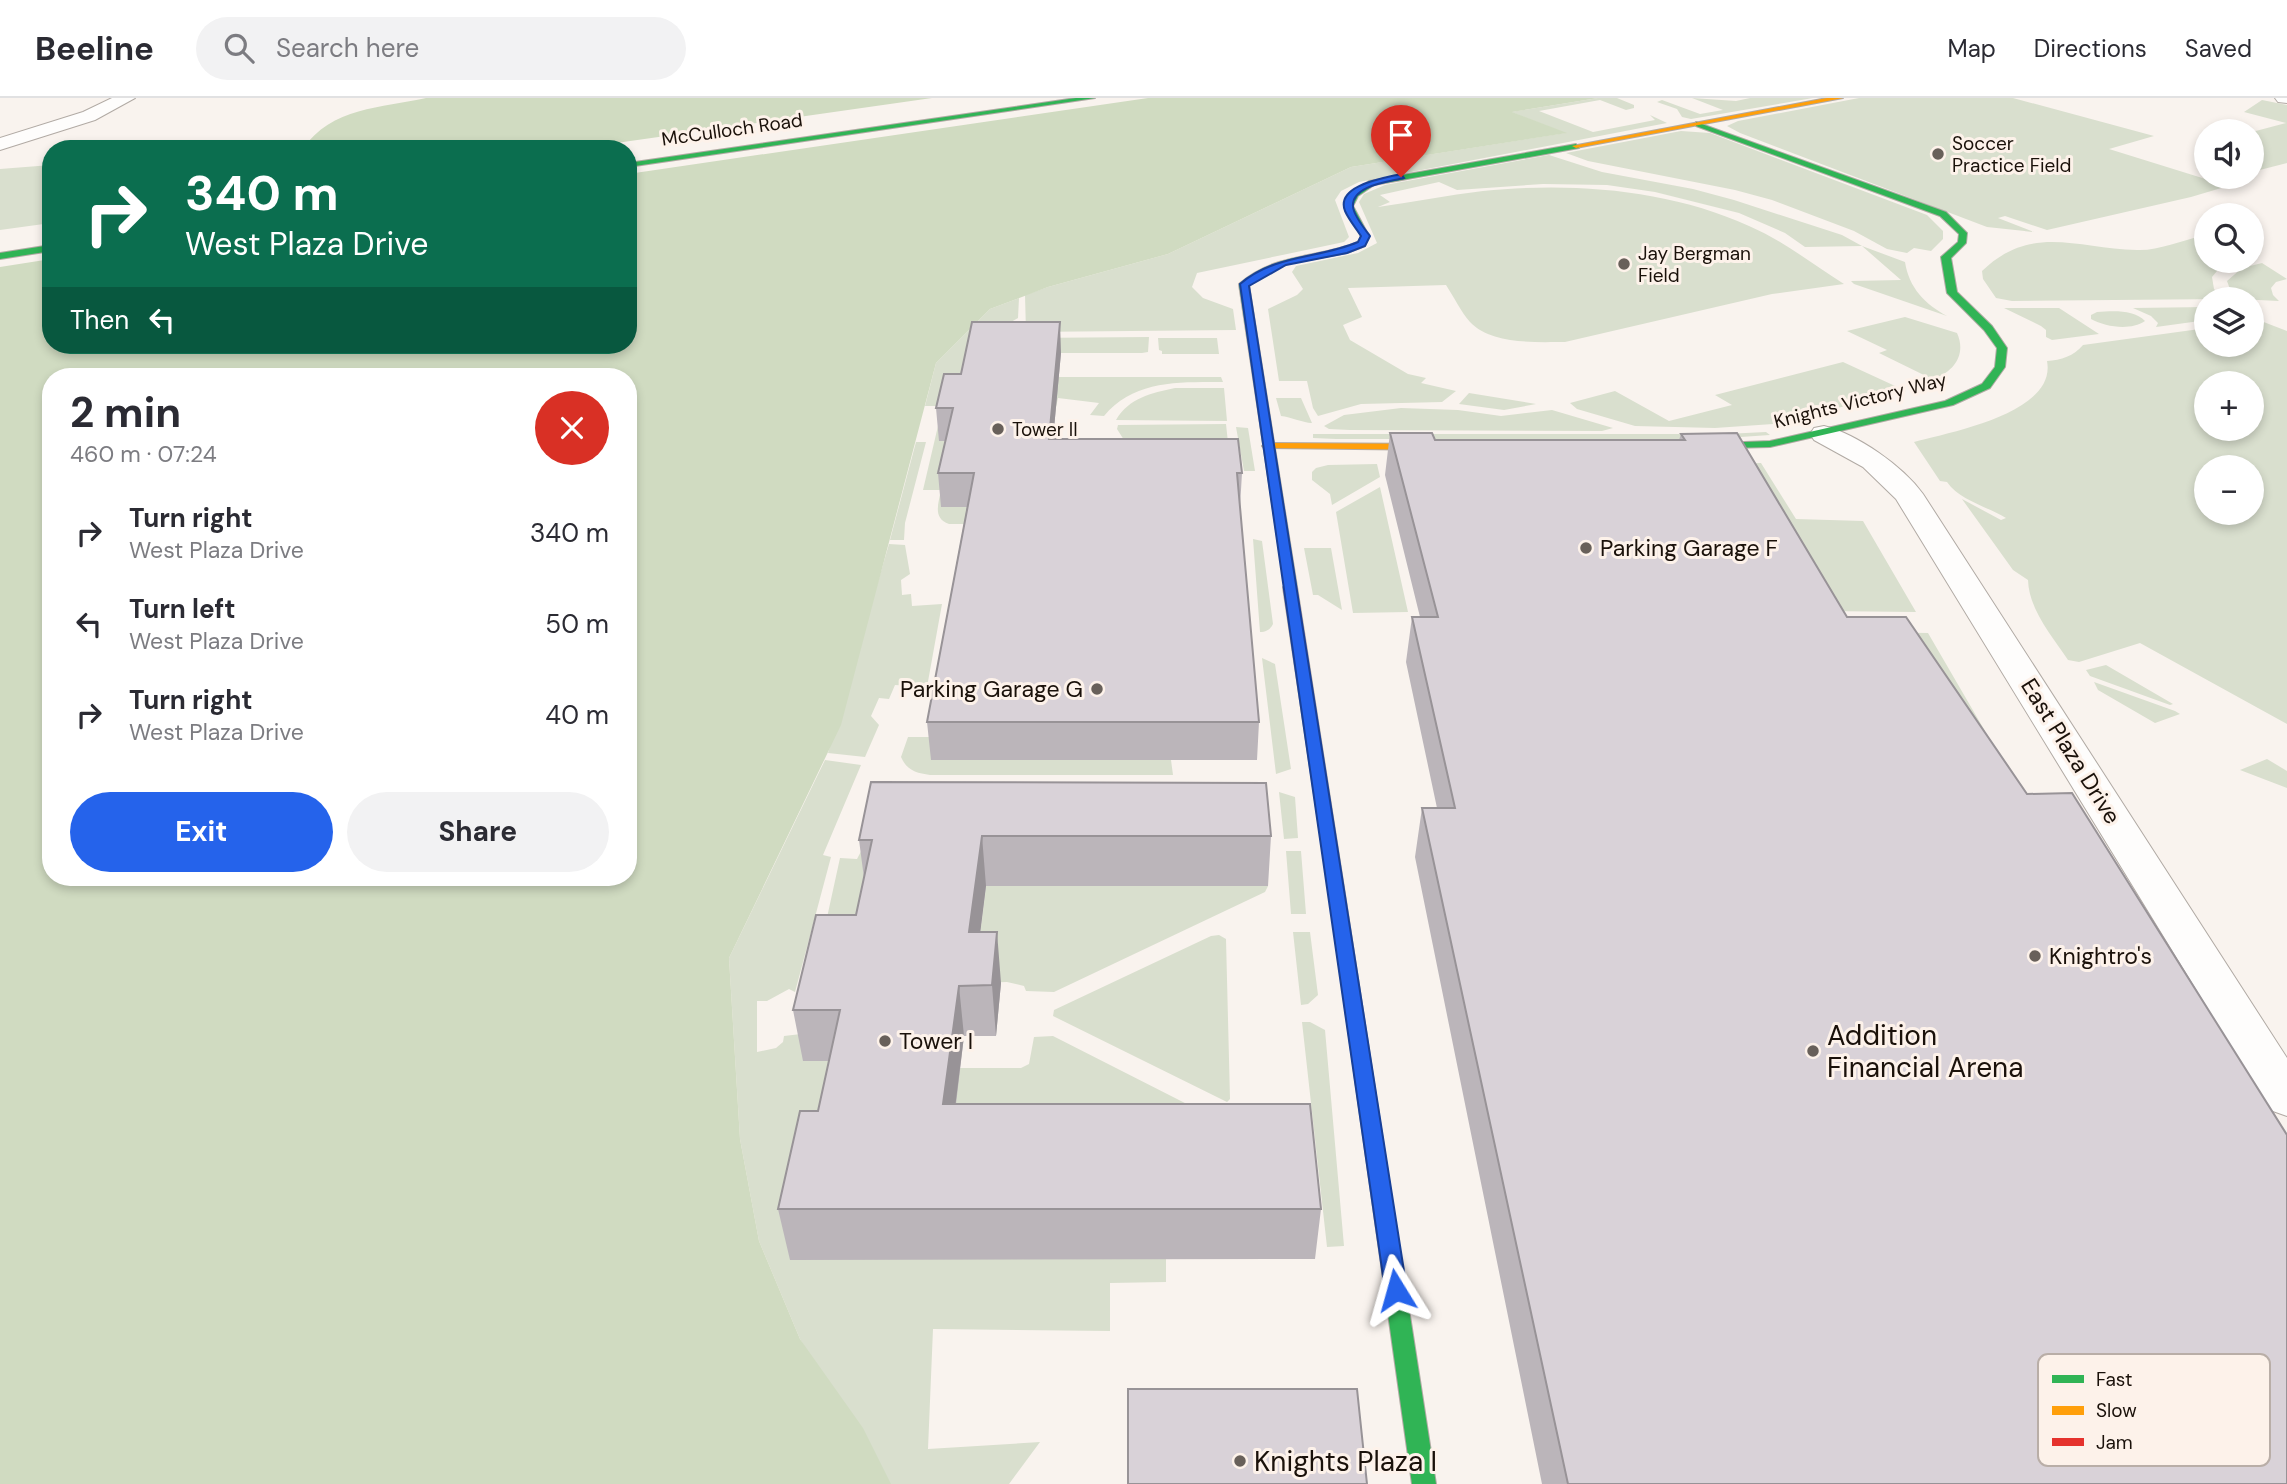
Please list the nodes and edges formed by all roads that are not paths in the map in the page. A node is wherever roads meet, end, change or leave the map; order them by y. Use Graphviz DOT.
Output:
graph roads {
  1 [pos="125,98"];
  2 [pos="1000,98"];
  3 [pos="1091,98"];
  4 [pos="1839,98"];
  5 [pos="1064,100"];
  6 [pos="24,118"];
  7 [pos="1698,123"];
  8 [pos="0,128"];
  9 [pos="0,144"];
  10 [pos="637,150"];
  11 [pos="637,164"];
  12 [pos="42,233"];
  13 [pos="0,239"];
  14 [pos="42,249"];
  15 [pos="0,256"];
  16 [pos="1824,434"];
  17 [pos="1268,446"];
  18 [pos="1461,447"];
  19 [pos="1676,447"];
  20 [pos="2287,1097"];
  21 [pos="1424,1484"];
  1 -- 9 [label="street"];
  2 -- 10 [label="street, McCulloch Road"];
  3 -- 5 [label="street, McCulloch Road"];
  4 -- 7 [label="street"];
  5 -- 11 [label="street, McCulloch Road"];
  6 -- 8 [label="street"];
  7 -- 16 [label="street, Knights Victory Way"];
  7 -- 17 [label="street"];
  12 -- 13 [label="street"];
  14 -- 15 [label="street"];
  16 -- 19 [label="street, Knights Victory Way"];
  16 -- 20 [label="street, East Plaza Drive"];
  17 -- 18 [label="street"];
  17 -- 21 [label="street"];
}
